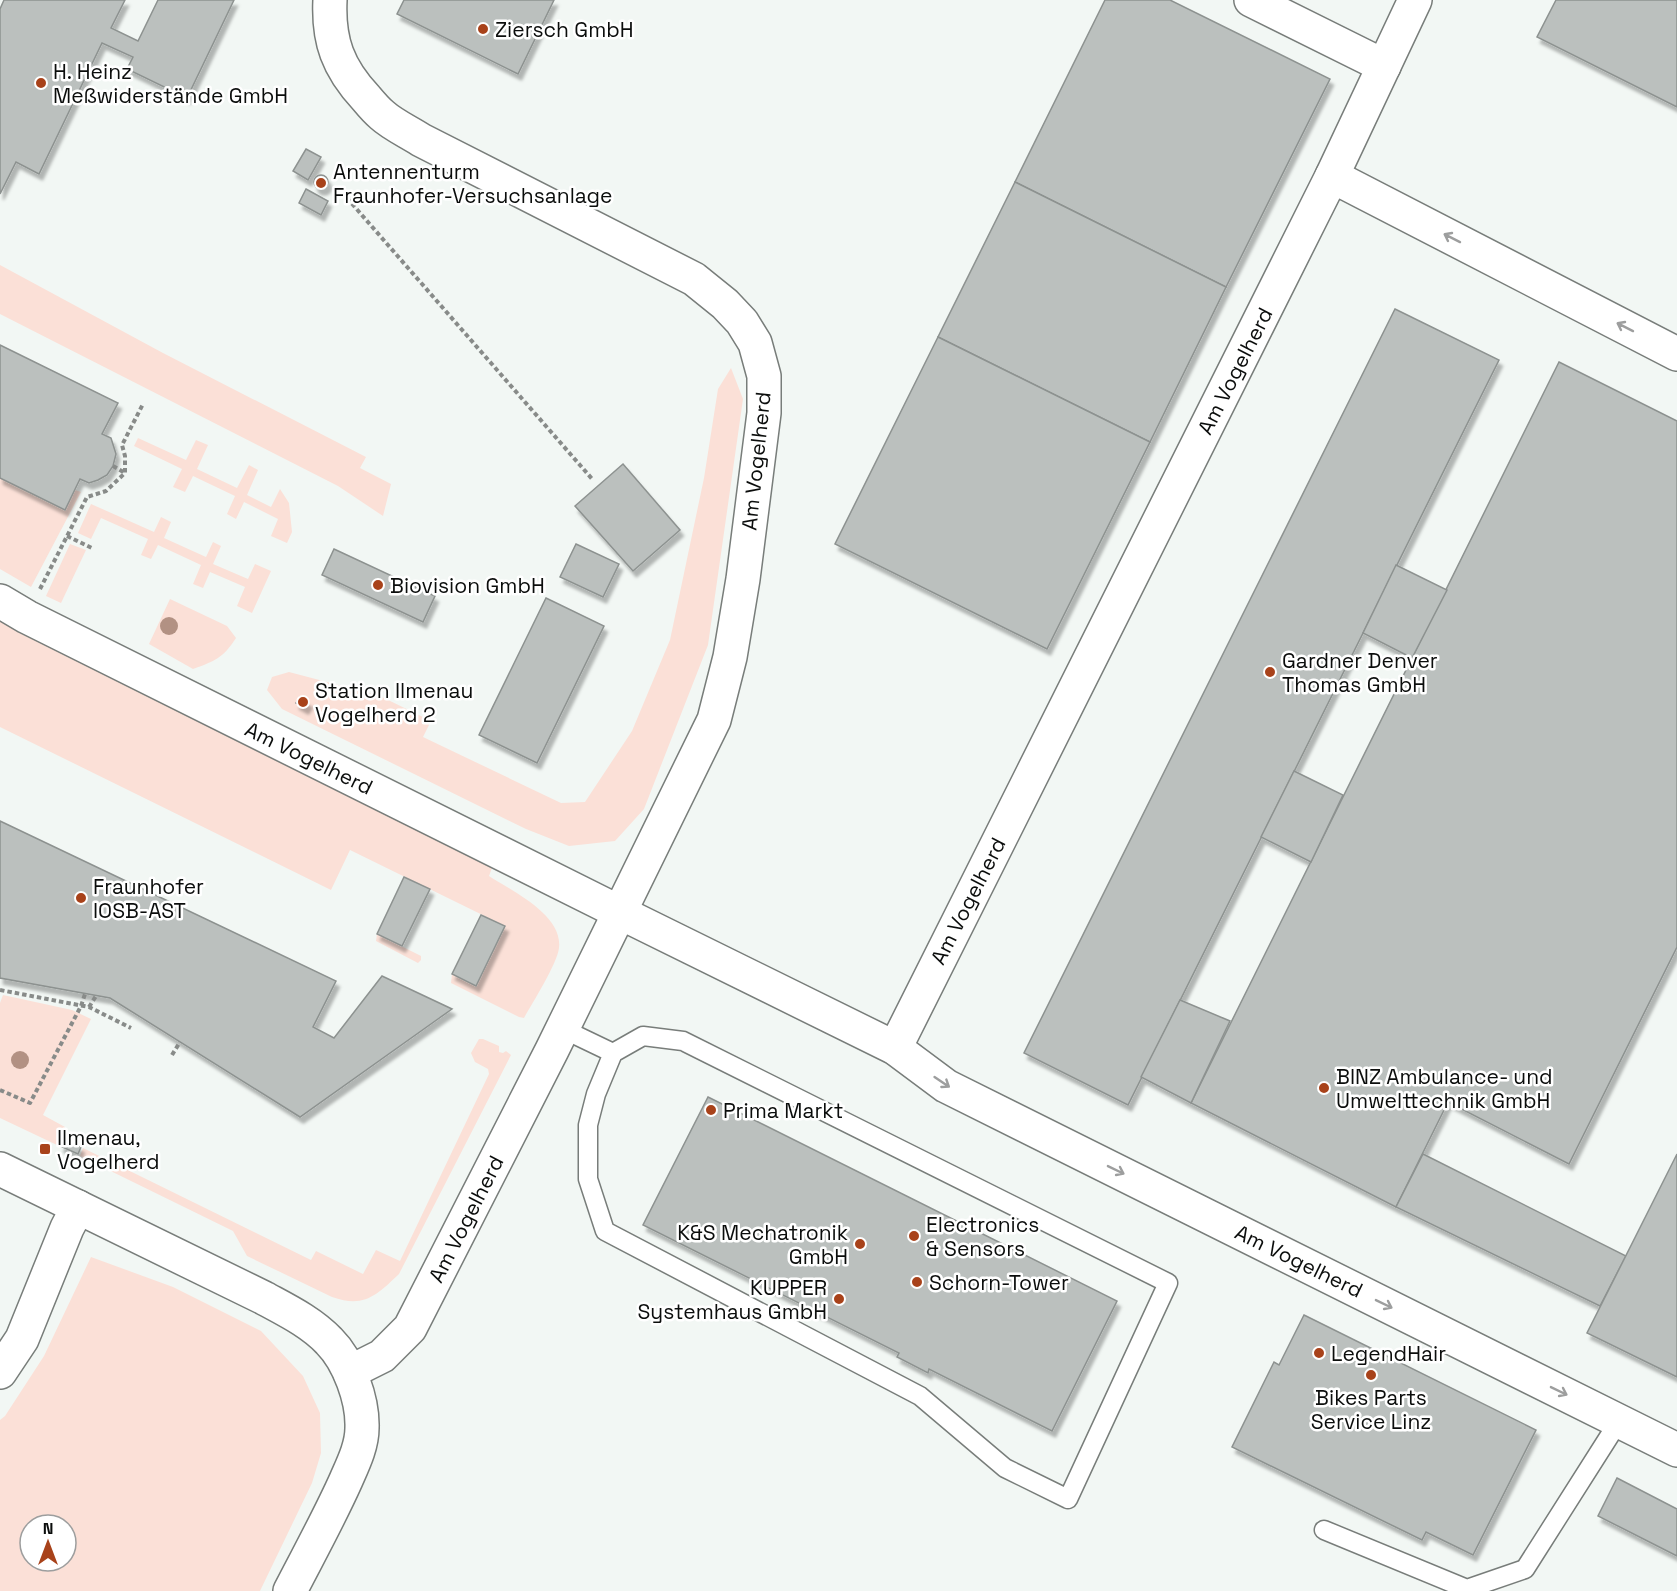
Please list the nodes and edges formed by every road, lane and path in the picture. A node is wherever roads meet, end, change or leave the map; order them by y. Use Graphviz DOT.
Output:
graph roads {
  1 [pos="330,0"];
  2 [pos="1251,0"];
  3 [pos="1415,0"];
  4 [pos="1384,66"];
  5 [pos="1332,176"];
  6 [pos="347,198"];
  7 [pos="1677,354"];
  8 [pos="142,404"];
  9 [pos="113,466"];
  10 [pos="125,473"];
  11 [pos="593,480"];
  12 [pos="67,536"];
  13 [pos="94,549"];
  14 [pos="13,609"];
  15 [pos="619,912"];
  16 [pos="0,990"];
  17 [pos="85,994"];
  18 [pos="96,996"];
  19 [pos="81,1006"];
  20 [pos="89,1007"];
  21 [pos="131,1028"];
  22 [pos="563,1029"];
  23 [pos="180,1042"];
  24 [pos="895,1048"];
  25 [pos="613,1053"];
  26 [pos="172,1055"];
  27 [pos="0,1090"];
  28 [pos="0,1169"];
  29 [pos="78,1207"];
  30 [pos="0,1372"];
  31 [pos="350,1372"];
  32 [pos="1619,1421"];
  33 [pos="1677,1450"];
  34 [pos="1324,1530"];
  35 [pos="291,1591"];
  1 -- 15 [label="street, Am Vogelherd"];
  2 -- 4 [label="street"];
  3 -- 4 [label="street, Am Vogelherd"];
  4 -- 5 [label="street, Am Vogelherd"];
  7 -- 5 [label="street, one-way"];
  5 -- 24 [label="street, Am Vogelherd"];
  6 -- 11 [label="path"];
  8 -- 10 [label="path"];
  9 -- 10 [label="path"];
  10 -- 12 [label="path"];
  12 -- 13 [label="path"];
  12 -- 14 [label="path"];
  14 -- 15 [label="street, Am Vogelherd"];
  15 -- 22 [label="street, Am Vogelherd"];
  15 -- 24 [label="street, Am Vogelherd"];
  16 -- 19 [label="path"];
  17 -- 19 [label="path"];
  18 -- 20 [label="path"];
  19 -- 20 [label="path"];
  19 -- 27 [label="path"];
  20 -- 21 [label="path"];
  22 -- 25 [label="lane"];
  22 -- 31 [label="street, Am Vogelherd"];
  23 -- 26 [label="path"];
  24 -- 32 [label="street, Am Vogelherd, one-way"];
  25 -- 25 [label="lane"];
  28 -- 29 [label="street"];
  29 -- 30 [label="street"];
  29 -- 31 [label="street"];
  31 -- 35 [label="street"];
  32 -- 33 [label="street, Am Vogelherd"];
  32 -- 34 [label="lane"];
}
